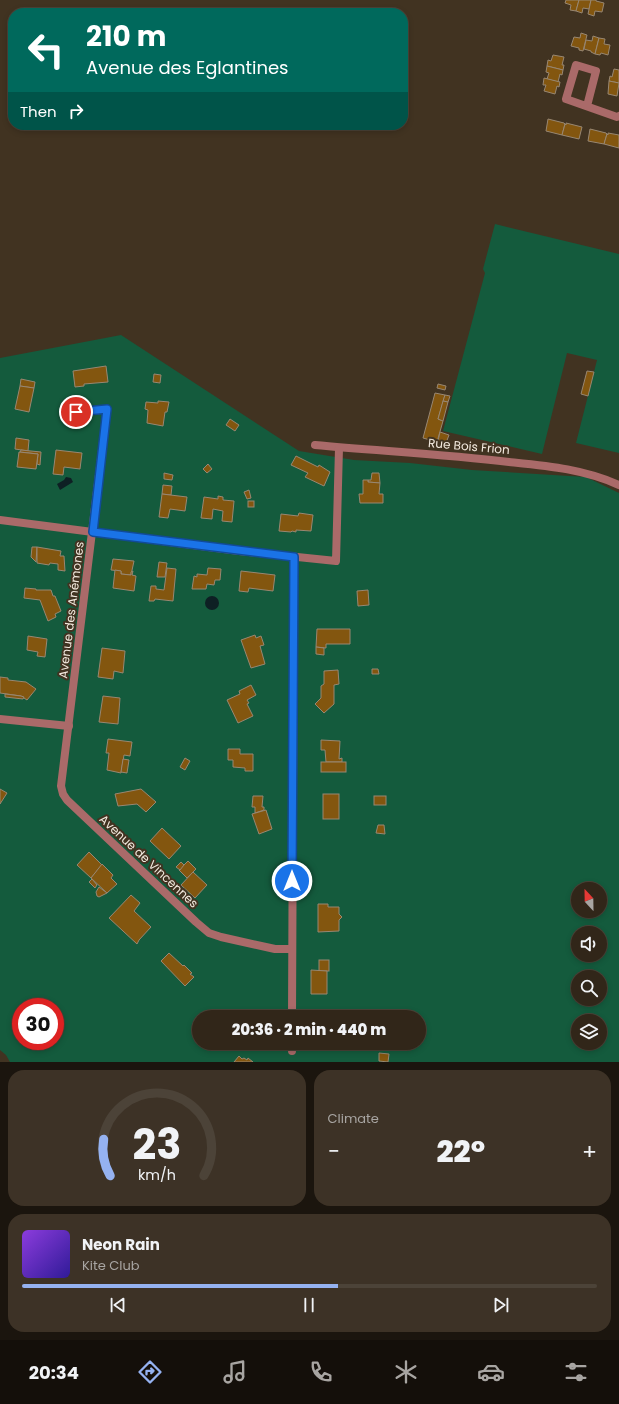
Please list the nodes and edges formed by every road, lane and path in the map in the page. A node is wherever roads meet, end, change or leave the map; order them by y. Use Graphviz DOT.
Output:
graph roads {
  1 [pos="587,106"];
  2 [pos="619,116"];
  3 [pos="76,412"];
  4 [pos="314,445"];
  5 [pos="339,448"];
  6 [pos="619,485"];
  7 [pos="0,520"];
  8 [pos="93,532"];
  9 [pos="294,557"];
  10 [pos="0,719"];
  11 [pos="69,726"];
  12 [pos="291,949"];
  13 [pos="292,1010"];
  1 -- 1 [label="street"];
  1 -- 2 [label="street"];
  3 -- 8 [label="street, Avenue des Anémones"];
  4 -- 5 [label="street, Rue Bois Frion"];
  5 -- 6 [label="street, Rue Bois Frion"];
  5 -- 9 [label="street"];
  7 -- 8 [label="street"];
  8 -- 9 [label="street"];
  8 -- 11 [label="street, Avenue des Anémones"];
  9 -- 12 [label="street"];
  10 -- 11 [label="street"];
  11 -- 12 [label="street, Avenue de Vincennes"];
  12 -- 13 [label="street"];
}
